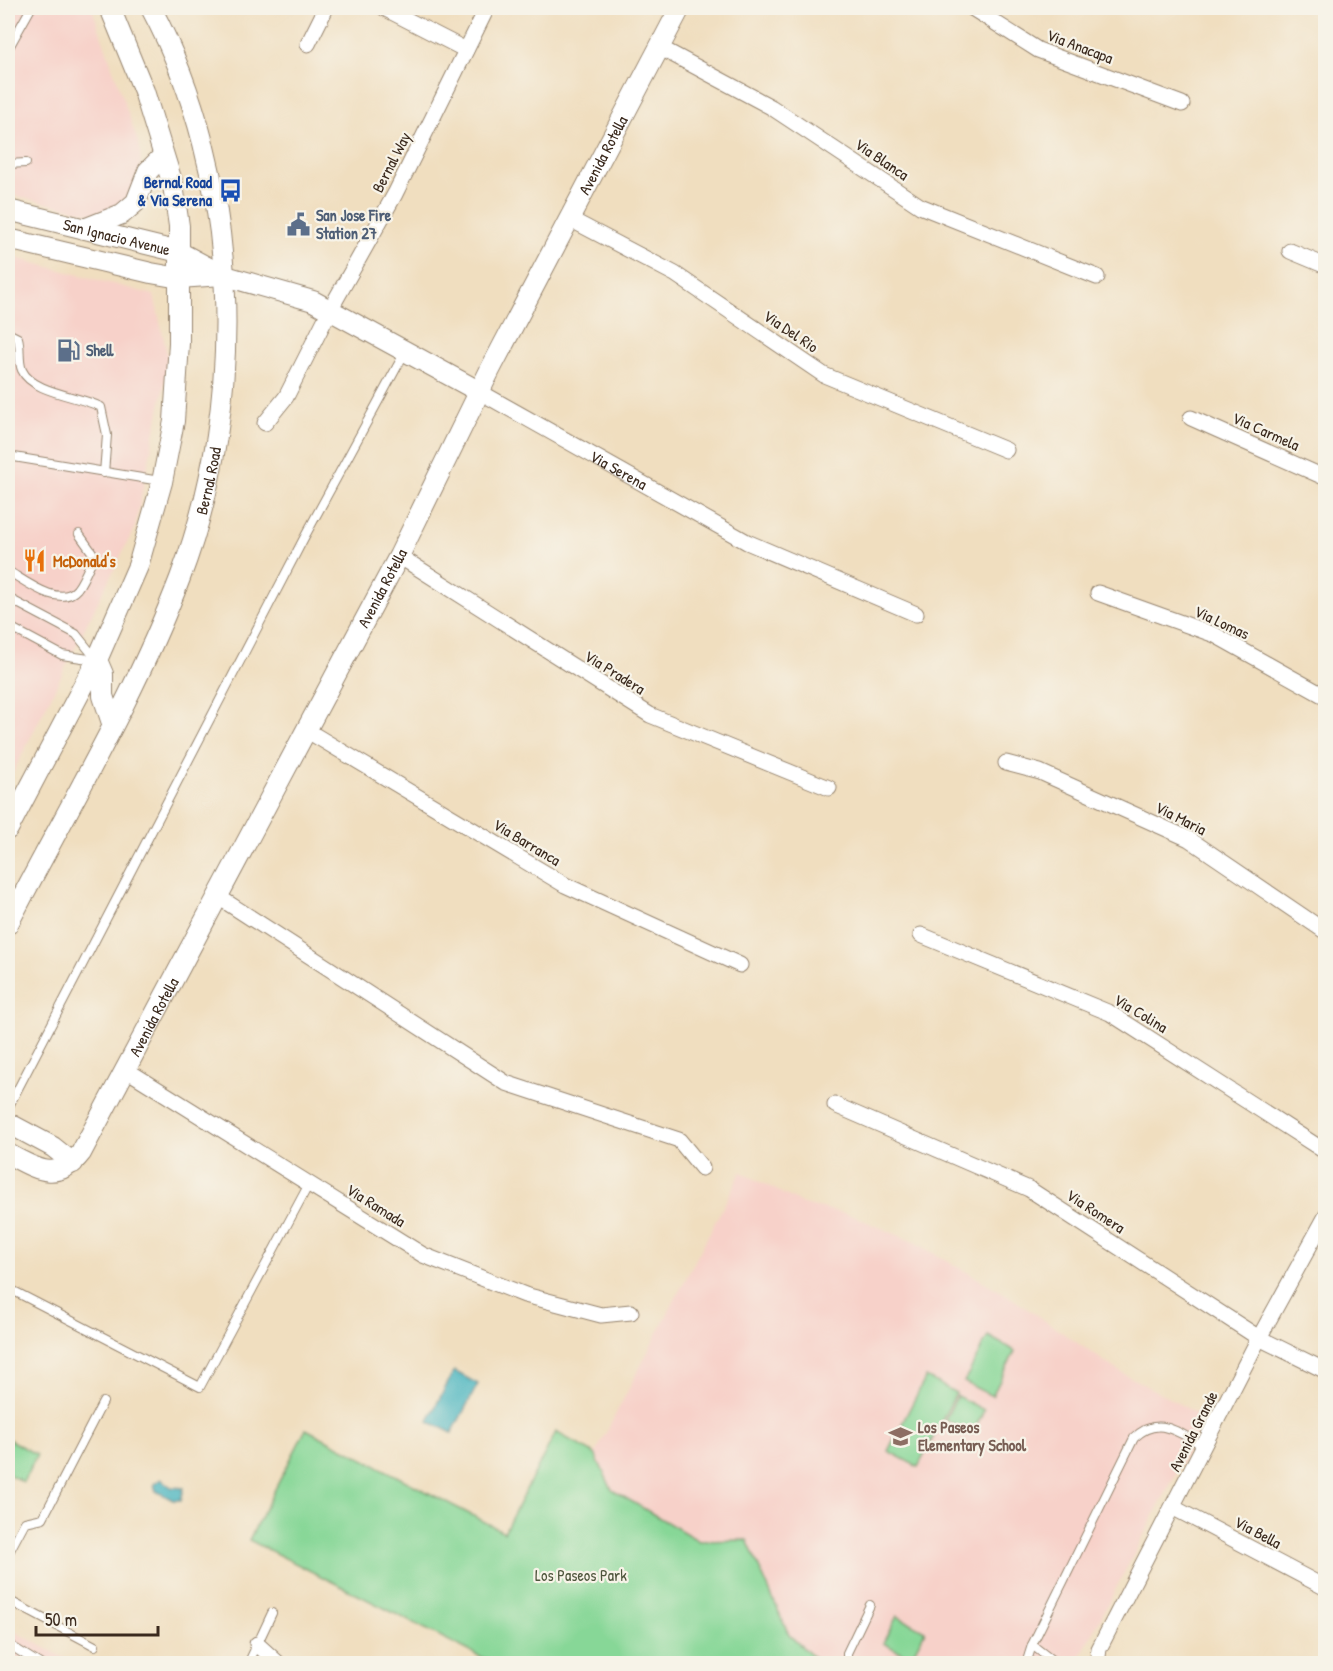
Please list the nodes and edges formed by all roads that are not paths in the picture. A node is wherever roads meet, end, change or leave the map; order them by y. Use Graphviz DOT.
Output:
graph roads {
  1 [pos="31,8"];
  2 [pos="110,8"];
  3 [pos="151,8"];
  4 [pos="327,8"];
  5 [pos="384,8"];
  6 [pos="487,8"];
  7 [pos="680,8"];
  8 [pos="972,8"];
  9 [pos="308,44"];
  10 [pos="659,47"];
  11 [pos="8,49"];
  12 [pos="466,50"];
  13 [pos="1182,104"];
  14 [pos="163,156"];
  15 [pos="26,163"];
  16 [pos="8,164"];
  17 [pos="8,210"];
  18 [pos="568,218"];
  19 [pos="84,229"];
  20 [pos="9,240"];
  21 [pos="1290,251"];
  22 [pos="180,252"];
  23 [pos="8,261"];
  24 [pos="1326,266"];
  25 [pos="222,275"];
  26 [pos="179,278"];
  27 [pos="1097,278"];
  28 [pos="331,308"];
  29 [pos="8,333"];
  30 [pos="406,350"];
  31 [pos="480,392"];
  32 [pos="1191,418"];
  33 [pos="266,423"];
  34 [pos="1006,450"];
  35 [pos="8,456"];
  36 [pos="104,473"];
  37 [pos="1326,478"];
  38 [pos="162,482"];
  39 [pos="79,534"];
  40 [pos="399,556"];
  41 [pos="8,571"];
  42 [pos="1098,593"];
  43 [pos="8,598"];
  44 [pos="916,614"];
  45 [pos="8,626"];
  46 [pos="97,660"];
  47 [pos="1326,697"];
  48 [pos="112,723"];
  49 [pos="306,730"];
  50 [pos="1006,763"];
  51 [pos="829,788"];
  52 [pos="8,828"];
  53 [pos="217,896"];
  54 [pos="8,924"];
  55 [pos="1326,932"];
  56 [pos="921,935"];
  57 [pos="740,965"];
  58 [pos="125,1069"];
  59 [pos="835,1105"];
  60 [pos="8,1108"];
  61 [pos="8,1123"];
  62 [pos="1326,1152"];
  63 [pos="8,1154"];
  64 [pos="73,1163"];
  65 [pos="702,1168"];
  66 [pos="309,1184"];
  67 [pos="1326,1216"];
  68 [pos="8,1288"];
  69 [pos="631,1311"];
  70 [pos="1259,1338"];
  71 [pos="1326,1371"];
  72 [pos="104,1402"];
  73 [pos="1205,1447"];
  74 [pos="1174,1508"];
  75 [pos="8,1554"];
  76 [pos="1326,1588"];
  77 [pos="8,1600"];
  78 [pos="870,1605"];
  79 [pos="272,1613"];
  80 [pos="8,1644"];
  81 [pos="257,1644"];
  82 [pos="1032,1645"];
  83 [pos="95,1646"];
  84 [pos="40,1664"];
  85 [pos="248,1664"];
  86 [pos="279,1664"];
  87 [pos="847,1664"];
  88 [pos="1026,1664"];
  89 [pos="1057,1664"];
  90 [pos="1097,1664"];
  1 -- 11 [label="lane"];
  2 -- 14 [label="street"];
  3 -- 25 [label="street, Bernal Road"];
  4 -- 9 [label="street"];
  5 -- 12 [label="street"];
  6 -- 12 [label="street, Bernal Way"];
  7 -- 10 [label="street, Avenida Rotella"];
  8 -- 13 [label="street, Via Anacapa"];
  10 -- 18 [label="street, Avenida Rotella"];
  10 -- 27 [label="street, Via Blanca"];
  12 -- 28 [label="street, Bernal Way"];
  14 -- 19 [label="street"];
  14 -- 22 [label="street"];
  15 -- 16 [label="lane"];
  17 -- 19 [label="street, San Ignacio Avenue"];
  18 -- 31 [label="street, Avenida Rotella"];
  18 -- 34 [label="street, Via Del Rio"];
  19 -- 22 [label="street, San Ignacio Avenue"];
  20 -- 23 [label="lane"];
  20 -- 26 [label="street, San Ignacio Avenue"];
  21 -- 24 [label="street"];
  22 -- 25 [label="street, San Ignacio Avenue"];
  22 -- 26 [label="street"];
  25 -- 26 [label="street, San Ignacio Avenue"];
  25 -- 28 [label="street, San Ignacio Avenue"];
  25 -- 48 [label="street, Bernal Road"];
  26 -- 38 [label="street"];
  28 -- 30 [label="street, Via Serena"];
  28 -- 33 [label="street, Bernal Way"];
  29 -- 36 [label="lane"];
  30 -- 31 [label="street, Via Serena"];
  30 -- 60 [label="lane"];
  31 -- 40 [label="street, Avenida Rotella"];
  31 -- 44 [label="street, Via Serena"];
  32 -- 37 [label="street, Via Carmela"];
  35 -- 36 [label="lane"];
  36 -- 38 [label="lane"];
  38 -- 46 [label="street"];
  39 -- 41 [label="lane"];
  40 -- 49 [label="street, Avenida Rotella"];
  40 -- 51 [label="street, Via Pradera"];
  42 -- 47 [label="street, Via Lomas"];
  43 -- 46 [label="lane"];
  45 -- 46 [label="lane"];
  46 -- 48 [label="street"];
  46 -- 52 [label="street"];
  48 -- 54 [label="street, Bernal Road"];
  49 -- 53 [label="street, Avenida Rotella"];
  49 -- 57 [label="street, Via Barranca"];
  50 -- 55 [label="street, Via Maria"];
  53 -- 58 [label="street, Avenida Rotella"];
  53 -- 65 [label="street"];
  56 -- 62 [label="street, Via Colina"];
  58 -- 64 [label="street, Avenida Rotella"];
  58 -- 66 [label="street, Via Ramada"];
  59 -- 70 [label="street, Via Romera"];
  61 -- 64 [label="street"];
  63 -- 64 [label="street"];
  66 -- 68 [label="lane"];
  66 -- 69 [label="street, Via Ramada"];
  67 -- 70 [label="street, Avenida Grande"];
  70 -- 71 [label="street, Via Romera"];
  70 -- 73 [label="street, Avenida Grande"];
  72 -- 75 [label="lane"];
  73 -- 74 [label="street, Avenida Grande"];
  73 -- 82 [label="lane"];
  74 -- 76 [label="street, Via Bella"];
  74 -- 90 [label="street, Avenida Grande"];
  77 -- 83 [label="lane"];
  78 -- 87 [label="lane"];
  79 -- 81 [label="lane"];
  80 -- 84 [label="lane"];
  81 -- 85 [label="lane"];
  81 -- 86 [label="street"];
  82 -- 88 [label="lane"];
  82 -- 89 [label="lane"];
}
